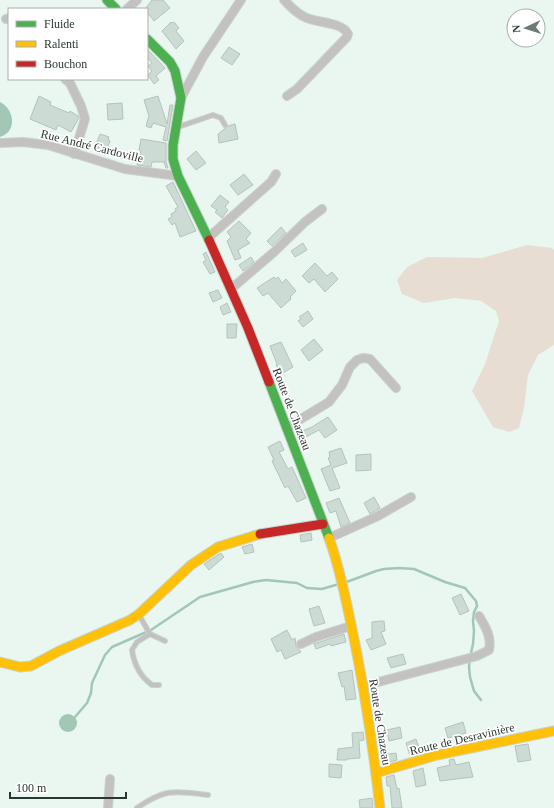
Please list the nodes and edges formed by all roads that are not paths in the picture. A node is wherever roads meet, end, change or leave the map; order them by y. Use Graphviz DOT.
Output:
graph roads {
  1 [pos="107,0"];
  2 [pos="137,0"];
  3 [pos="241,0"];
  4 [pos="284,0"];
  5 [pos="115,8"];
  6 [pos="128,8"];
  7 [pos="148,40"];
  8 [pos="66,80"];
  9 [pos="287,96"];
  10 [pos="180,98"];
  11 [pos="225,125"];
  12 [pos="176,128"];
  13 [pos="0,143"];
  14 [pos="74,154"];
  15 [pos="276,174"];
  16 [pos="178,176"];
  17 [pos="322,209"];
  18 [pos="208,238"];
  19 [pos="231,289"];
  20 [pos="396,388"];
  21 [pos="286,428"];
  22 [pos="411,497"];
  23 [pos="323,524"];
  24 [pos="329,538"];
  25 [pos="139,614"];
  26 [pos="479,616"];
  27 [pos="352,626"];
  28 [pos="150,634"];
  29 [pos="165,641"];
  30 [pos="301,644"];
  31 [pos="0,662"];
  32 [pos="159,685"];
  33 [pos="363,686"];
  34 [pos="554,731"];
  35 [pos="376,773"];
  36 [pos="110,779"];
  37 [pos="208,795"];
  38 [pos="108,808"];
  39 [pos="137,808"];
  40 [pos="380,808"];
  1 -- 5 [label="main road"];
  2 -- 6 [label="street"];
  3 -- 10 [label="street"];
  4 -- 9 [label="street"];
  7 -- 10 [label="main road, Route de Chazeau"];
  8 -- 14 [label="street"];
  10 -- 12 [label="main road, Route de Chazeau"];
  11 -- 12 [label="lane"];
  12 -- 16 [label="main road, Route de Chazeau"];
  13 -- 14 [label="street, Rue André Cardoville"];
  14 -- 16 [label="street, Rue André Cardoville"];
  15 -- 18 [label="street"];
  16 -- 18 [label="main road, Route de Chazeau"];
  17 -- 19 [label="street"];
  18 -- 19 [label="main road, Route de Chazeau"];
  19 -- 21 [label="main road, Route de Chazeau"];
  20 -- 21 [label="street"];
  21 -- 23 [label="main road, Route de Chazeau"];
  22 -- 24 [label="street"];
  23 -- 24 [label="main road, Route de Chazeau"];
  23 -- 25 [label="main road"];
  24 -- 27 [label="main road, Route de Chazeau"];
  25 -- 28 [label="lane"];
  25 -- 31 [label="main road"];
  26 -- 33 [label="street"];
  27 -- 30 [label="street"];
  27 -- 33 [label="main road, Route de Chazeau"];
  28 -- 29 [label="lane"];
  28 -- 32 [label="lane"];
  33 -- 35 [label="main road, Route de Chazeau"];
  34 -- 35 [label="main road, Route de Desravinière"];
  35 -- 40 [label="main road, Route de Chazeau"];
  36 -- 38 [label="street"];
  37 -- 39 [label="lane"];
}
